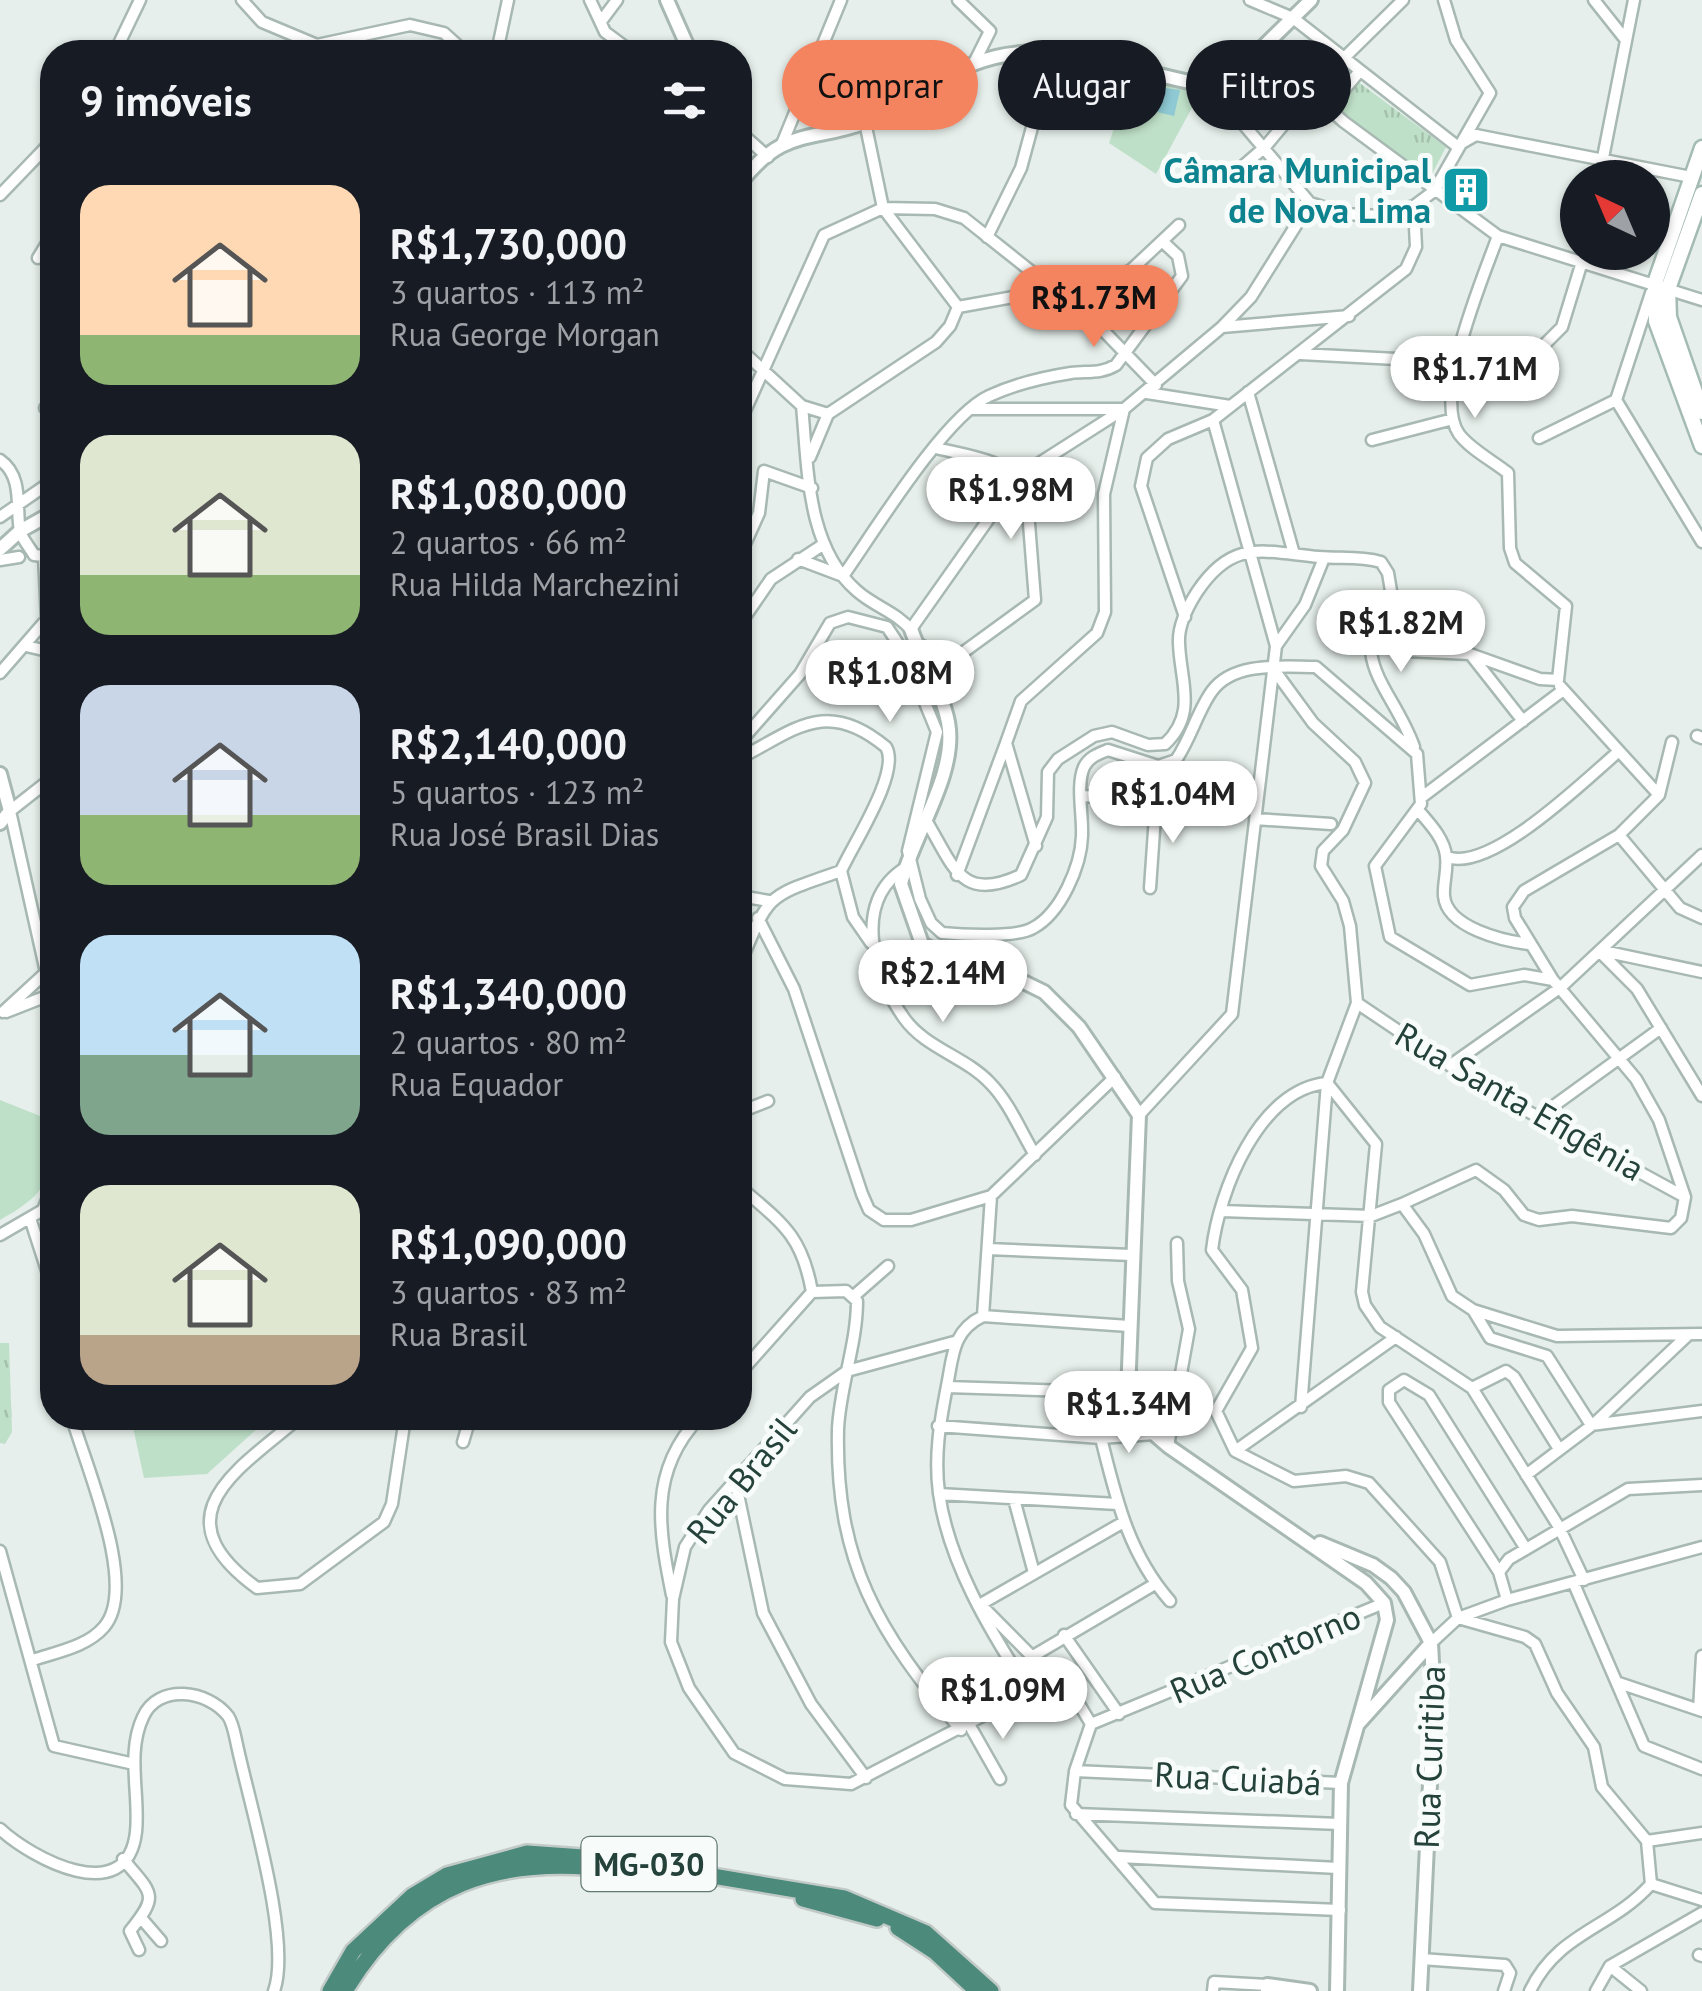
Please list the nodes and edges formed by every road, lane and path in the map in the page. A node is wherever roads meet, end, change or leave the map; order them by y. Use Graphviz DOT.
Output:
graph roads {
  1 [pos="140,0"];
  2 [pos="242,0"];
  3 [pos="508,0"];
  4 [pos="590,0"];
  5 [pos="617,0"];
  6 [pos="667,0"];
  7 [pos="841,0"];
  8 [pos="958,0"];
  9 [pos="1250,0"];
  10 [pos="1311,0"];
  11 [pos="1402,0"];
  12 [pos="1444,0"];
  13 [pos="1594,0"];
  14 [pos="1634,0"];
  15 [pos="602,20"];
  16 [pos="1295,20"];
  17 [pos="120,40"];
  18 [pos="302,40"];
  19 [pos="355,40"];
  20 [pos="451,40"];
  21 [pos="500,40"];
  22 [pos="616,40"];
  23 [pos="685,40"];
  24 [pos="1274,40"];
  25 [pos="1320,40"];
  26 [pos="1625,40"];
  27 [pos="1351,51"];
  28 [pos="978,56"];
  29 [pos="1351,66"];
  30 [pos="1359,72"];
  31 [pos="1351,82"];
  32 [pos="1476,116"];
  33 [pos="1351,127"];
  34 [pos="828,130"];
  35 [pos="867,130"];
  36 [pos="1032,130"];
  37 [pos="1251,130"];
  38 [pos="1280,130"];
  39 [pos="1476,135"];
  40 [pos="752,142"];
  41 [pos="782,144"];
  42 [pos="1266,147"];
  43 [pos="1458,147"];
  44 [pos="1702,148"];
  45 [pos="40,153"];
  46 [pos="768,156"];
  47 [pos="1593,160"];
  48 [pos="1602,160"];
  49 [pos="752,171"];
  50 [pos="1670,174"];
  51 [pos="1690,178"];
  52 [pos="1228,180"];
  53 [pos="1434,191"];
  54 [pos="1702,194"];
  55 [pos="0,195"];
  56 [pos="1310,203"];
  57 [pos="1414,206"];
  58 [pos="884,208"];
  59 [pos="1179,225"];
  60 [pos="987,236"];
  61 [pos="1498,236"];
  62 [pos="1162,240"];
  63 [pos="1560,252"];
  64 [pos="1580,270"];
  65 [pos="1617,270"];
  66 [pos="1662,286"];
  67 [pos="1053,291"];
  68 [pos="1702,300"];
  69 [pos="958,306"];
  70 [pos="1350,316"];
  71 [pos="1222,328"];
  72 [pos="1542,346"];
  73 [pos="1127,354"];
  74 [pos="1299,354"];
  75 [pos="752,360"];
  76 [pos="1454,362"];
  77 [pos="764,369"];
  78 [pos="1152,389"];
  79 [pos="1248,392"];
  80 [pos="752,396"];
  81 [pos="1616,400"];
  82 [pos="802,406"];
  83 [pos="1230,406"];
  84 [pos="969,409"];
  85 [pos="1124,409"];
  86 [pos="1702,412"];
  87 [pos="828,414"];
  88 [pos="1454,419"];
  89 [pos="1213,420"];
  90 [pos="1539,438"];
  91 [pos="1372,440"];
  92 [pos="1702,446"];
  93 [pos="936,448"];
  94 [pos="0,460"];
  95 [pos="808,463"];
  96 [pos="1019,476"];
  97 [pos="812,488"];
  98 [pos="40,491"];
  99 [pos="22,505"];
  100 [pos="0,517"];
  101 [pos="40,519"];
  102 [pos="752,528"];
  103 [pos="20,531"];
  104 [pos="1702,542"];
  105 [pos="824,544"];
  106 [pos="0,549"];
  107 [pos="40,552"];
  108 [pos="1247,552"];
  109 [pos="1294,554"];
  110 [pos="19,557"];
  111 [pos="1324,558"];
  112 [pos="798,559"];
  113 [pos="0,560"];
  114 [pos="843,576"];
  115 [pos="1393,597"];
  116 [pos="752,607"];
  117 [pos="1184,616"];
  118 [pos="40,628"];
  119 [pos="911,628"];
  120 [pos="26,646"];
  121 [pos="1276,646"];
  122 [pos="40,648"];
  123 [pos="1470,654"];
  124 [pos="1272,666"];
  125 [pos="0,673"];
  126 [pos="1560,686"];
  127 [pos="1523,722"];
  128 [pos="752,728"];
  129 [pos="1672,742"];
  130 [pos="1006,743"];
  131 [pos="1414,748"];
  132 [pos="752,751"];
  133 [pos="1618,752"];
  134 [pos="0,774"];
  135 [pos="40,788"];
  136 [pos="1659,795"];
  137 [pos="1083,796"];
  138 [pos="1422,797"];
  139 [pos="1156,802"];
  140 [pos="1418,810"];
  141 [pos="10,812"];
  142 [pos="1256,814"];
  143 [pos="927,822"];
  144 [pos="0,823"];
  145 [pos="1331,824"];
  146 [pos="1620,835"];
  147 [pos="1036,846"];
  148 [pos="1702,855"];
  149 [pos="1447,857"];
  150 [pos="908,863"];
  151 [pos="841,870"];
  152 [pos="957,875"];
  153 [pos="1150,888"];
  154 [pos="1664,892"];
  155 [pos="752,898"];
  156 [pos="769,902"];
  157 [pos="758,918"];
  158 [pos="1702,918"];
  159 [pos="40,933"];
  160 [pos="752,933"];
  161 [pos="871,943"];
  162 [pos="1529,944"];
  163 [pos="1602,952"];
  164 [pos="1702,972"];
  165 [pos="40,977"];
  166 [pos="1557,984"];
  167 [pos="40,999"];
  168 [pos="1357,1003"];
  169 [pos="2,1013"];
  170 [pos="1661,1028"];
  171 [pos="1622,1060"];
  172 [pos="1452,1064"];
  173 [pos="1115,1077"];
  174 [pos="1327,1083"];
  175 [pos="1702,1096"];
  176 [pos="768,1102"];
  177 [pos="752,1108"];
  178 [pos="1138,1115"];
  179 [pos="1537,1118"];
  180 [pos="1035,1155"];
  181 [pos="991,1196"];
  182 [pos="752,1197"];
  183 [pos="1685,1197"];
  184 [pos="1402,1204"];
  185 [pos="1222,1211"];
  186 [pos="40,1212"];
  187 [pos="1315,1214"];
  188 [pos="1371,1216"];
  189 [pos="30,1218"];
  190 [pos="0,1235"];
  191 [pos="1177,1243"];
  192 [pos="40,1249"];
  193 [pos="988,1249"];
  194 [pos="1131,1254"];
  195 [pos="888,1266"];
  196 [pos="812,1292"];
  197 [pos="855,1295"];
  198 [pos="1472,1310"];
  199 [pos="982,1316"];
  200 [pos="1130,1326"];
  201 [pos="1689,1334"];
  202 [pos="1702,1334"];
  203 [pos="1396,1337"];
  204 [pos="954,1342"];
  205 [pos="752,1360"];
  206 [pos="847,1370"];
  207 [pos="947,1386"];
  208 [pos="1472,1388"];
  209 [pos="1128,1393"];
  210 [pos="1301,1408"];
  211 [pos="1702,1411"];
  212 [pos="1591,1425"];
  213 [pos="938,1426"];
  214 [pos="75,1430"];
  215 [pos="283,1430"];
  216 [pos="403,1430"];
  217 [pos="466,1430"];
  218 [pos="691,1430"];
  219 [pos="1154,1434"];
  220 [pos="1101,1438"];
  221 [pos="463,1442"];
  222 [pos="1168,1446"];
  223 [pos="1559,1449"];
  224 [pos="1235,1452"];
  225 [pos="1526,1475"];
  226 [pos="735,1480"];
  227 [pos="1702,1485"];
  228 [pos="939,1494"];
  229 [pos="1014,1499"];
  230 [pos="1117,1504"];
  231 [pos="1122,1523"];
  232 [pos="1560,1527"];
  233 [pos="1299,1534"];
  234 [pos="1702,1547"];
  235 [pos="1526,1549"];
  236 [pos="0,1551"];
  237 [pos="1499,1572"];
  238 [pos="1034,1573"];
  239 [pos="1579,1582"];
  240 [pos="1155,1584"];
  241 [pos="672,1599"];
  242 [pos="1507,1600"];
  243 [pos="1170,1601"];
  244 [pos="1384,1603"];
  245 [pos="982,1605"];
  246 [pos="1458,1618"];
  247 [pos="1064,1635"];
  248 [pos="1431,1643"];
  249 [pos="1034,1656"];
  250 [pos="1702,1658"];
  251 [pos="33,1660"];
  252 [pos="1619,1683"];
  253 [pos="1365,1688"];
  254 [pos="1383,1694"];
  255 [pos="1700,1710"];
  256 [pos="1119,1714"];
  257 [pos="1090,1724"];
  258 [pos="966,1728"];
  259 [pos="1354,1729"];
  260 [pos="134,1764"];
  261 [pos="1702,1769"];
  262 [pos="1075,1771"];
  263 [pos="866,1778"];
  264 [pos="1000,1779"];
  265 [pos="1341,1784"];
  266 [pos="1074,1814"];
  267 [pos="1340,1824"];
  268 [pos="0,1829"];
  269 [pos="1702,1833"];
  270 [pos="1647,1841"];
  271 [pos="1119,1857"];
  272 [pos="122,1859"];
  273 [pos="1338,1868"];
  274 [pos="1651,1884"];
  275 [pos="1702,1900"];
  276 [pos="1340,1910"];
  277 [pos="1702,1912"];
  278 [pos="142,1919"];
  279 [pos="160,1941"];
  280 [pos="139,1950"];
  281 [pos="1421,1960"];
  282 [pos="1610,1966"];
  283 [pos="1267,1988"];
  284 [pos="274,1991"];
  285 [pos="330,1991"];
  286 [pos="344,1991"];
  287 [pos="977,1991"];
  288 [pos="991,1991"];
  289 [pos="1213,1991"];
  290 [pos="1310,1991"];
  291 [pos="1337,1991"];
  292 [pos="1420,1991"];
  293 [pos="1504,1991"];
  294 [pos="1530,1991"];
  295 [pos="1596,1991"];
  296 [pos="1641,1991"];
  1 -- 17 [label="street"];
  2 -- 18 [label="street"];
  3 -- 21 [label="street"];
  4 -- 15 [label="street"];
  5 -- 15 [label="street"];
  6 -- 23 [label="street"];
  7 -- 41 [label="street"];
  8 -- 28 [label="street"];
  9 -- 16 [label="street"];
  10 -- 16 [label="street"];
  11 -- 27 [label="street"];
  12 -- 32 [label="street"];
  13 -- 26 [label="street"];
  14 -- 26 [label="street"];
  15 -- 22 [label="street"];
  16 -- 24 [label="street"];
  16 -- 25 [label="street"];
  19 -- 20 [label="street"];
  26 -- 48 [label="street"];
  29 -- 30 [label="street"];
  30 -- 31 [label="street"];
  30 -- 43 [label="street"];
  32 -- 39 [label="street"];
  32 -- 43 [label="street"];
  33 -- 53 [label="street"];
  34 -- 41 [label="street"];
  35 -- 58 [label="street"];
  36 -- 60 [label="street"];
  37 -- 42 [label="street"];
  38 -- 42 [label="street"];
  39 -- 43 [label="street"];
  39 -- 47 [label="street"];
  40 -- 46 [label="street"];
  41 -- 46 [label="street"];
  42 -- 52 [label="street"];
  42 -- 56 [label="street"];
  43 -- 53 [label="street"];
  44 -- 51 [label="main road"];
  45 -- 55 [label="street"];
  46 -- 49 [label="street"];
  50 -- 51 [label="street"];
  51 -- 66 [label="main road"];
  53 -- 57 [label="street"];
  53 -- 61 [label="street"];
  54 -- 66 [label="main road"];
  56 -- 57 [label="street"];
  56 -- 71 [label="street"];
  57 -- 70 [label="street"];
  58 -- 60 [label="street"];
  58 -- 69 [label="street"];
  58 -- 77 [label="street"];
  59 -- 62 [label="street"];
  60 -- 67 [label="street"];
  61 -- 63 [label="street"];
  61 -- 76 [label="street"];
  62 -- 67 [label="street"];
  62 -- 73 [label="street"];
  64 -- 72 [label="street"];
  65 -- 66 [label="street"];
  66 -- 68 [label="street"];
  66 -- 81 [label="street"];
  66 -- 86 [label="main road"];
  66 -- 92 [label="main road"];
  67 -- 69 [label="street"];
  67 -- 73 [label="street"];
  69 -- 87 [label="street"];
  70 -- 71 [label="street"];
  70 -- 74 [label="street"];
  71 -- 78 [label="street"];
  73 -- 78 [label="street"];
  73 -- 84 [label="street"];
  74 -- 76 [label="street"];
  74 -- 79 [label="street"];
  75 -- 77 [label="street"];
  76 -- 88 [label="street"];
  77 -- 80 [label="street"];
  77 -- 82 [label="street"];
  78 -- 83 [label="street"];
  78 -- 85 [label="street"];
  79 -- 83 [label="street"];
  79 -- 109 [label="street"];
  81 -- 90 [label="street"];
  81 -- 104 [label="street"];
  82 -- 87 [label="street"];
  82 -- 95 [label="street"];
  83 -- 89 [label="street"];
  84 -- 85 [label="street"];
  84 -- 93 [label="street"];
  85 -- 96 [label="street"];
  85 -- 130 [label="street"];
  87 -- 95 [label="street"];
  88 -- 91 [label="street"];
  88 -- 126 [label="street"];
  89 -- 108 [label="street"];
  89 -- 117 [label="street"];
  93 -- 96 [label="street"];
  93 -- 114 [label="street"];
  94 -- 99 [label="street"];
  95 -- 97 [label="street"];
  96 -- 119 [label="street"];
  96 -- 119 [label="street"];
  97 -- 102 [label="street"];
  97 -- 105 [label="street"];
  98 -- 99 [label="street"];
  99 -- 100 [label="street"];
  99 -- 103 [label="street"];
  101 -- 103 [label="street"];
  103 -- 106 [label="street"];
  103 -- 107 [label="street"];
  105 -- 112 [label="street"];
  105 -- 114 [label="street"];
  108 -- 109 [label="street"];
  108 -- 117 [label="street"];
  108 -- 121 [label="street"];
  109 -- 111 [label="street"];
  110 -- 113 [label="street"];
  111 -- 115 [label="street"];
  111 -- 121 [label="street"];
  112 -- 114 [label="street"];
  112 -- 116 [label="street"];
  114 -- 119 [label="street"];
  115 -- 123 [label="street"];
  115 -- 131 [label="street"];
  117 -- 147 [label="street"];
  118 -- 120 [label="street"];
  119 -- 143 [label="street"];
  120 -- 122 [label="street"];
  120 -- 125 [label="street"];
  121 -- 124 [label="street"];
  123 -- 126 [label="street"];
  123 -- 127 [label="street"];
  124 -- 131 [label="street"];
  124 -- 137 [label="street"];
  124 -- 142 [label="street"];
  124 -- 168 [label="street"];
  126 -- 127 [label="street"];
  126 -- 133 [label="street"];
  127 -- 138 [label="street"];
  128 -- 150 [label="street"];
  129 -- 136 [label="street"];
  130 -- 147 [label="street"];
  130 -- 152 [label="street"];
  131 -- 138 [label="street"];
  132 -- 151 [label="street"];
  133 -- 136 [label="street"];
  133 -- 149 [label="street"];
  134 -- 141 [label="street"];
  135 -- 141 [label="street"];
  136 -- 146 [label="street"];
  137 -- 139 [label="street"];
  137 -- 150 [label="street"];
  138 -- 140 [label="street"];
  139 -- 142 [label="street"];
  139 -- 153 [label="street"];
  140 -- 149 [label="street"];
  140 -- 166 [label="street"];
  141 -- 144 [label="street"];
  141 -- 159 [label="street"];
  142 -- 145 [label="street"];
  142 -- 178 [label="street"];
  143 -- 150 [label="street"];
  143 -- 152 [label="street"];
  146 -- 154 [label="street"];
  146 -- 162 [label="street"];
  147 -- 152 [label="street"];
  148 -- 154 [label="street"];
  149 -- 162 [label="street"];
  150 -- 161 [label="street"];
  150 -- 173 [label="street"];
  151 -- 156 [label="street"];
  151 -- 161 [label="street"];
  154 -- 158 [label="street"];
  154 -- 163 [label="street"];
  155 -- 156 [label="street"];
  156 -- 157 [label="street"];
  157 -- 160 [label="street"];
  157 -- 181 [label="street"];
  161 -- 180 [label="street"];
  162 -- 166 [label="street"];
  163 -- 164 [label="street"];
  163 -- 166 [label="street"];
  163 -- 170 [label="street"];
  165 -- 169 [label="street"];
  166 -- 171 [label="street"];
  166 -- 172 [label="street"];
  167 -- 169 [label="street"];
  168 -- 172 [label="street, Rua Santa Efigênia"];
  168 -- 174 [label="street"];
  170 -- 171 [label="street"];
  170 -- 175 [label="street"];
  171 -- 179 [label="street"];
  171 -- 183 [label="street"];
  172 -- 179 [label="street, Rua Santa Efigênia"];
  173 -- 178 [label="street"];
  173 -- 180 [label="street"];
  174 -- 185 [label="street"];
  174 -- 187 [label="street"];
  174 -- 188 [label="street"];
  176 -- 177 [label="street"];
  178 -- 194 [label="street"];
  179 -- 183 [label="street, Rua Santa Efigênia"];
  180 -- 181 [label="street"];
  181 -- 193 [label="street"];
  182 -- 196 [label="street"];
  183 -- 184 [label="street"];
  184 -- 188 [label="street"];
  184 -- 198 [label="street"];
  185 -- 187 [label="street"];
  185 -- 224 [label="street"];
  186 -- 189 [label="street"];
  187 -- 188 [label="street"];
  187 -- 210 [label="street"];
  188 -- 203 [label="street"];
  189 -- 190 [label="street"];
  189 -- 192 [label="street"];
  191 -- 222 [label="street"];
  193 -- 194 [label="street"];
  193 -- 199 [label="street"];
  194 -- 200 [label="street"];
  195 -- 197 [label="street"];
  196 -- 197 [label="street"];
  196 -- 205 [label="street"];
  197 -- 206 [label="street"];
  198 -- 201 [label="street"];
  198 -- 212 [label="street"];
  199 -- 200 [label="street"];
  199 -- 204 [label="street"];
  200 -- 209 [label="street"];
  201 -- 202 [label="street"];
  201 -- 212 [label="street"];
  203 -- 208 [label="street"];
  203 -- 210 [label="street"];
  204 -- 206 [label="street, Rua Brasil"];
  204 -- 207 [label="street"];
  206 -- 226 [label="street, Rua Brasil"];
  206 -- 258 [label="street"];
  207 -- 209 [label="street"];
  207 -- 213 [label="street"];
  208 -- 223 [label="street"];
  208 -- 225 [label="street"];
  209 -- 219 [label="street"];
  209 -- 220 [label="street"];
  210 -- 224 [label="street"];
  211 -- 212 [label="street"];
  212 -- 223 [label="street"];
  213 -- 220 [label="street"];
  213 -- 228 [label="street"];
  214 -- 251 [label="street"];
  215 -- 216 [label="street"];
  217 -- 221 [label="street"];
  218 -- 241 [label="street"];
  219 -- 220 [label="street"];
  219 -- 222 [label="street"];
  220 -- 230 [label="street"];
  222 -- 233 [label="street"];
  223 -- 225 [label="street"];
  224 -- 246 [label="street"];
  225 -- 232 [label="street"];
  226 -- 241 [label="street, Rua Brasil"];
  226 -- 263 [label="street"];
  227 -- 232 [label="street"];
  228 -- 229 [label="street"];
  228 -- 245 [label="street"];
  229 -- 230 [label="street"];
  229 -- 238 [label="street"];
  230 -- 231 [label="street"];
  231 -- 238 [label="street"];
  231 -- 240 [label="street"];
  232 -- 235 [label="street"];
  232 -- 239 [label="street"];
  233 -- 244 [label="street"];
  233 -- 248 [label="street, Rua Curitiba"];
  234 -- 239 [label="street"];
  235 -- 237 [label="street"];
  235 -- 237 [label="street"];
  236 -- 251 [label="street"];
  237 -- 242 [label="street"];
  238 -- 245 [label="street"];
  239 -- 242 [label="street"];
  239 -- 252 [label="street"];
  240 -- 243 [label="street"];
  240 -- 247 [label="street"];
  241 -- 263 [label="street, Rua Brasil"];
  242 -- 246 [label="street"];
  244 -- 253 [label="street"];
  244 -- 256 [label="street, Rua Contorno"];
  245 -- 249 [label="street"];
  245 -- 258 [label="street, Rua Brasil"];
  246 -- 248 [label="street"];
  246 -- 270 [label="street"];
  247 -- 249 [label="street"];
  247 -- 256 [label="street"];
  248 -- 254 [label="street"];
  248 -- 281 [label="street, Rua Curitiba"];
  249 -- 257 [label="street"];
  250 -- 255 [label="street"];
  251 -- 260 [label="street"];
  252 -- 255 [label="street"];
  252 -- 261 [label="street"];
  253 -- 254 [label="street"];
  253 -- 259 [label="street"];
  254 -- 259 [label="street"];
  256 -- 257 [label="street, Rua Contorno"];
  257 -- 262 [label="street"];
  258 -- 263 [label="street, Rua Brasil"];
  258 -- 264 [label="street"];
  259 -- 265 [label="street"];
  260 -- 272 [label="street"];
  260 -- 284 [label="street"];
  262 -- 265 [label="street, Rua Cuiabá"];
  262 -- 266 [label="street"];
  265 -- 267 [label="street"];
  266 -- 267 [label="street"];
  266 -- 271 [label="street"];
  267 -- 273 [label="street"];
  268 -- 272 [label="street"];
  269 -- 270 [label="street"];
  270 -- 274 [label="street"];
  271 -- 273 [label="street"];
  271 -- 276 [label="street"];
  272 -- 278 [label="street"];
  273 -- 276 [label="street"];
  274 -- 275 [label="street"];
  274 -- 294 [label="street"];
  276 -- 291 [label="street"];
  277 -- 282 [label="street"];
  278 -- 279 [label="street"];
  278 -- 280 [label="street"];
  281 -- 292 [label="street, Rua Curitiba"];
  281 -- 293 [label="street"];
  282 -- 295 [label="street"];
  282 -- 296 [label="street"];
  283 -- 289 [label="street"];
  283 -- 290 [label="street"];
  285 -- 288 [label="highway, MG-030"];
  286 -- 287 [label="highway, MG-030"];
}
